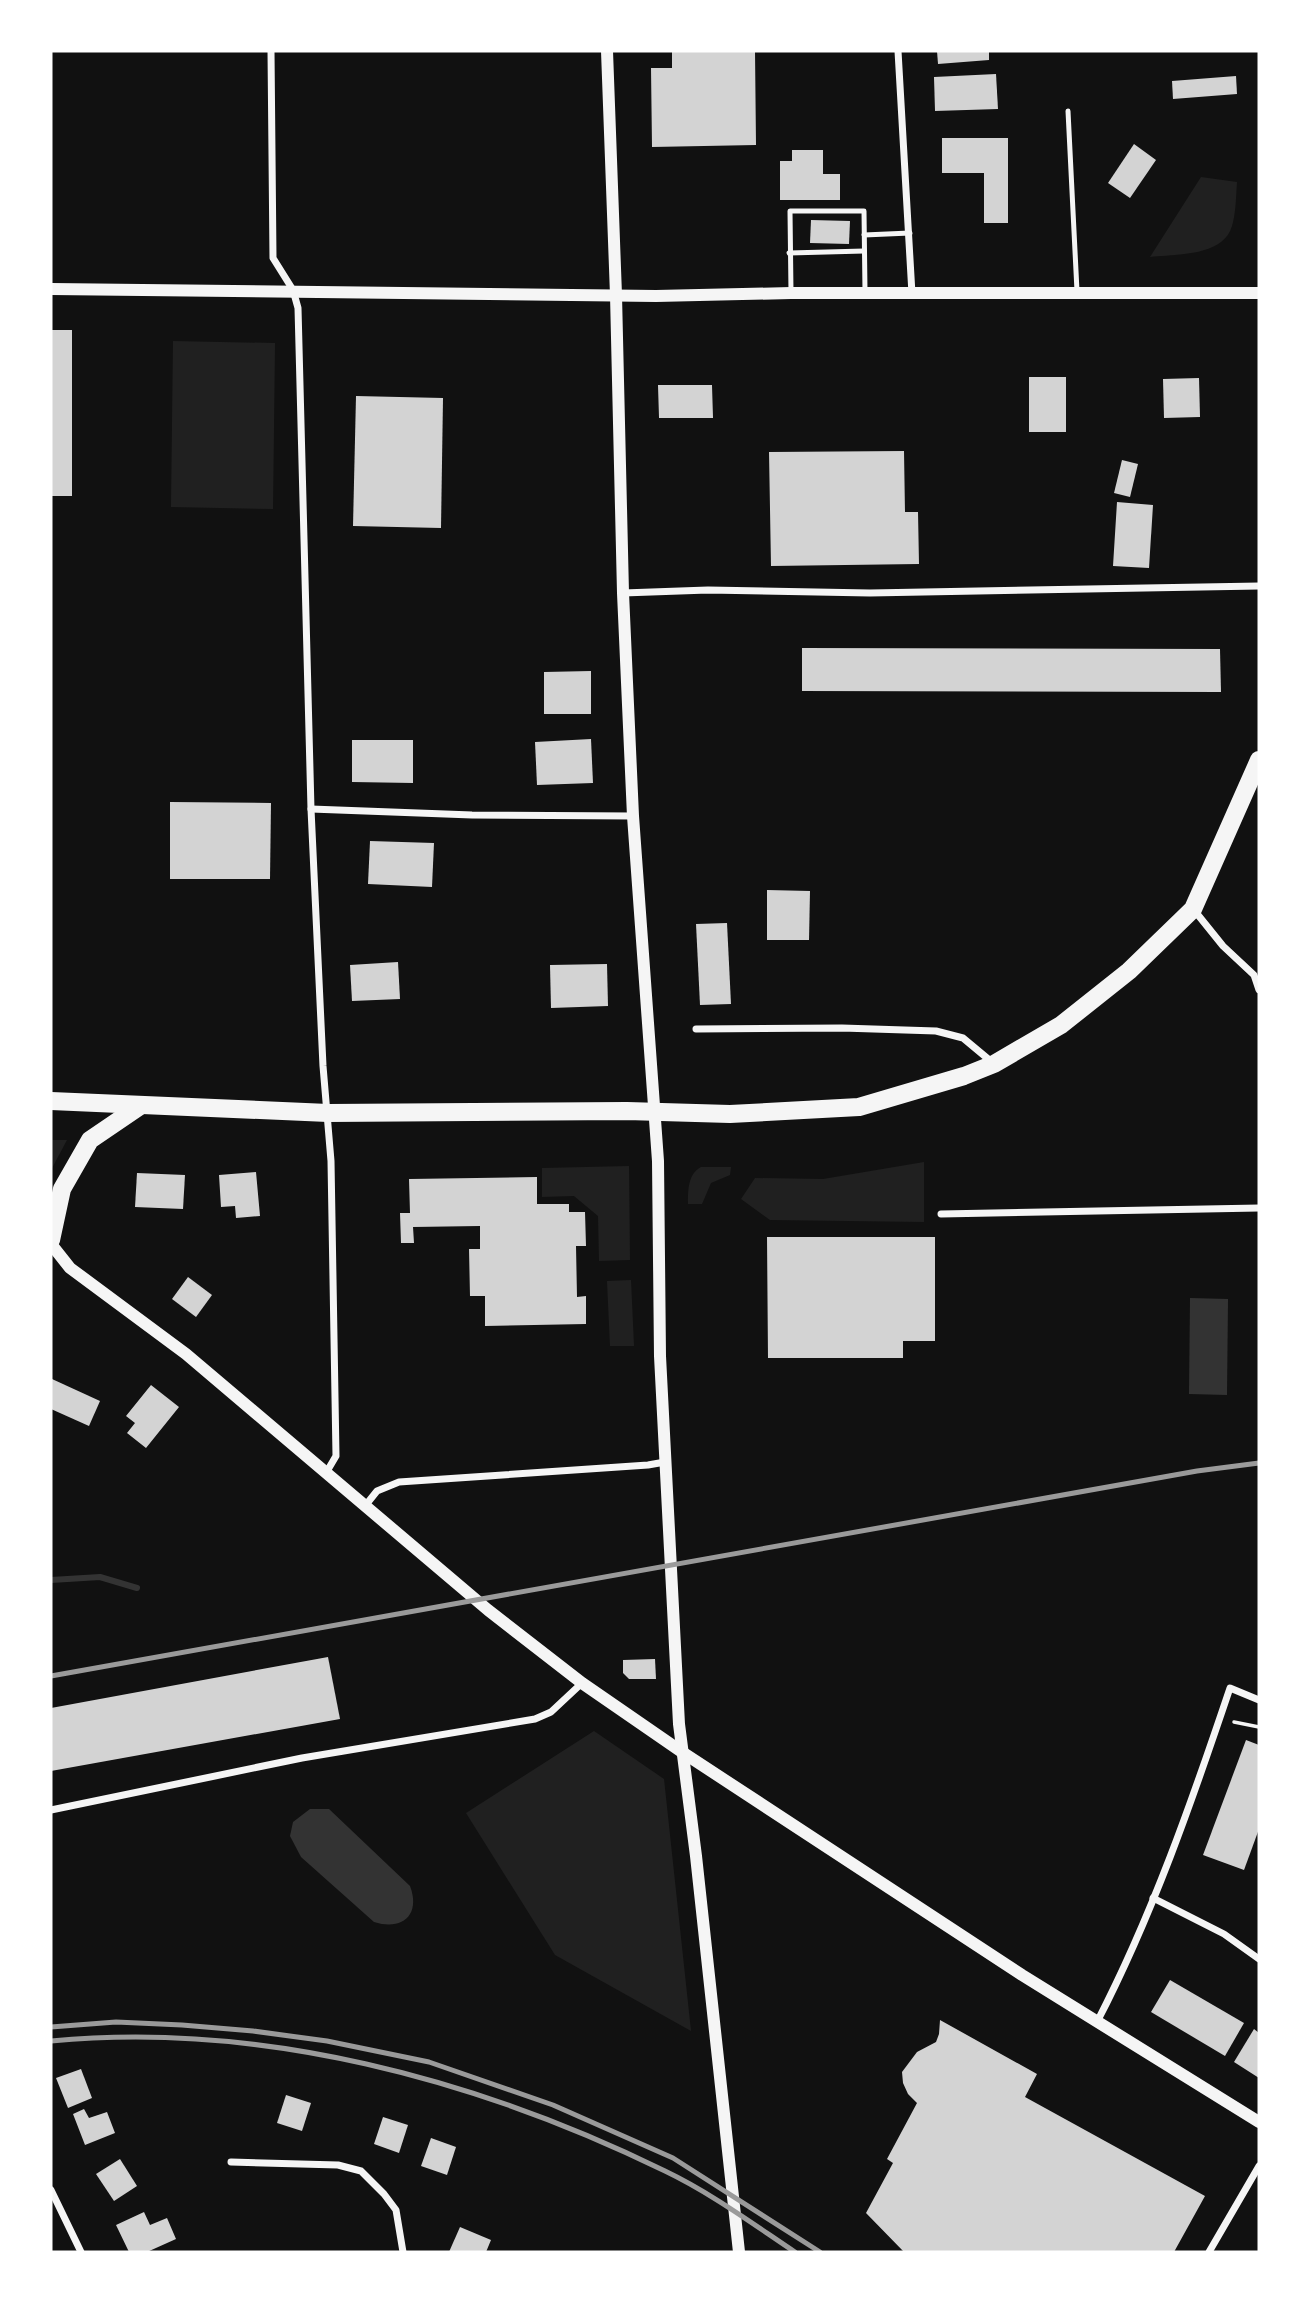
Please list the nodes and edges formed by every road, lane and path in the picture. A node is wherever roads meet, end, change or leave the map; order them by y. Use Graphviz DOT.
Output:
graph roads {
  1 [pos="271,51"];
  2 [pos="607,51"];
  3 [pos="898,51"];
  4 [pos="1068,111"];
  5 [pos="909,233"];
  6 [pos="864,235"];
  7 [pos="864,251"];
  8 [pos="789,253"];
  9 [pos="51,289"];
  10 [pos="293,290"];
  11 [pos="791,293"];
  12 [pos="1259,293"];
  13 [pos="865,294"];
  14 [pos="912,294"];
  15 [pos="1077,294"];
  16 [pos="616,295"];
  17 [pos="1259,586"];
  18 [pos="623,593"];
  19 [pos="1259,760"];
  20 [pos="311,809"];
  21 [pos="633,816"];
  22 [pos="1193,909"];
  23 [pos="1259,990"];
  24 [pos="696,1028"];
  25 [pos="994,1064"];
  26 [pos="51,1101"];
  27 [pos="140,1106"];
  28 [pos="654,1111"];
  29 [pos="328,1113"];
  30 [pos="1259,1208"];
  31 [pos="941,1214"];
  32 [pos="51,1242"];
  33 [pos="665,1462"];
  34 [pos="326,1473"];
  35 [pos="365,1506"];
  36 [pos="582,1683"];
  37 [pos="1259,1700"];
  38 [pos="1220,1718"];
  39 [pos="1259,1727"];
  40 [pos="682,1752"];
  41 [pos="51,1810"];
  42 [pos="1153,1898"];
  43 [pos="1259,1959"];
  44 [pos="1097,2023"];
  45 [pos="1259,2122"];
  46 [pos="231,2162"];
  47 [pos="1259,2166"];
  48 [pos="51,2190"];
  49 [pos="81,2252"];
  50 [pos="403,2252"];
  51 [pos="738,2252"];
  52 [pos="1209,2252"];
  1 -- 10 [label="street"];
  2 -- 16 [label="street"];
  3 -- 5 [label="street"];
  4 -- 15 [label="lane"];
  5 -- 6 [label="lane"];
  5 -- 14 [label="street"];
  6 -- 7 [label="lane"];
  6 -- 8 [label="lane"];
  7 -- 8 [label="lane"];
  7 -- 13 [label="lane"];
  8 -- 11 [label="lane"];
  9 -- 10 [label="street"];
  10 -- 16 [label="street"];
  10 -- 20 [label="street"];
  11 -- 13 [label="street"];
  11 -- 16 [label="street"];
  12 -- 15 [label="street"];
  13 -- 14 [label="street"];
  14 -- 15 [label="street"];
  16 -- 18 [label="street"];
  17 -- 18 [label="street"];
  18 -- 21 [label="street"];
  19 -- 22 [label="main road"];
  20 -- 21 [label="street"];
  20 -- 29 [label="street"];
  21 -- 28 [label="street"];
  22 -- 23 [label="street"];
  22 -- 25 [label="main road"];
  24 -- 25 [label="street"];
  25 -- 28 [label="main road"];
  26 -- 27 [label="main road"];
  27 -- 29 [label="main road"];
  27 -- 32 [label="main road"];
  28 -- 29 [label="main road"];
  28 -- 33 [label="street"];
  29 -- 34 [label="street"];
  30 -- 31 [label="street"];
  32 -- 34 [label="street"];
  33 -- 35 [label="street"];
  33 -- 40 [label="street"];
  34 -- 35 [label="street"];
  35 -- 36 [label="street"];
  36 -- 40 [label="street"];
  36 -- 41 [label="street"];
  37 -- 38 [label="street"];
  38 -- 39 [label="path"];
  38 -- 42 [label="street"];
  40 -- 44 [label="street"];
  40 -- 51 [label="street"];
  42 -- 43 [label="street"];
  42 -- 44 [label="street"];
  44 -- 45 [label="street"];
  46 -- 50 [label="street"];
  47 -- 52 [label="street"];
  48 -- 49 [label="street"];
}
